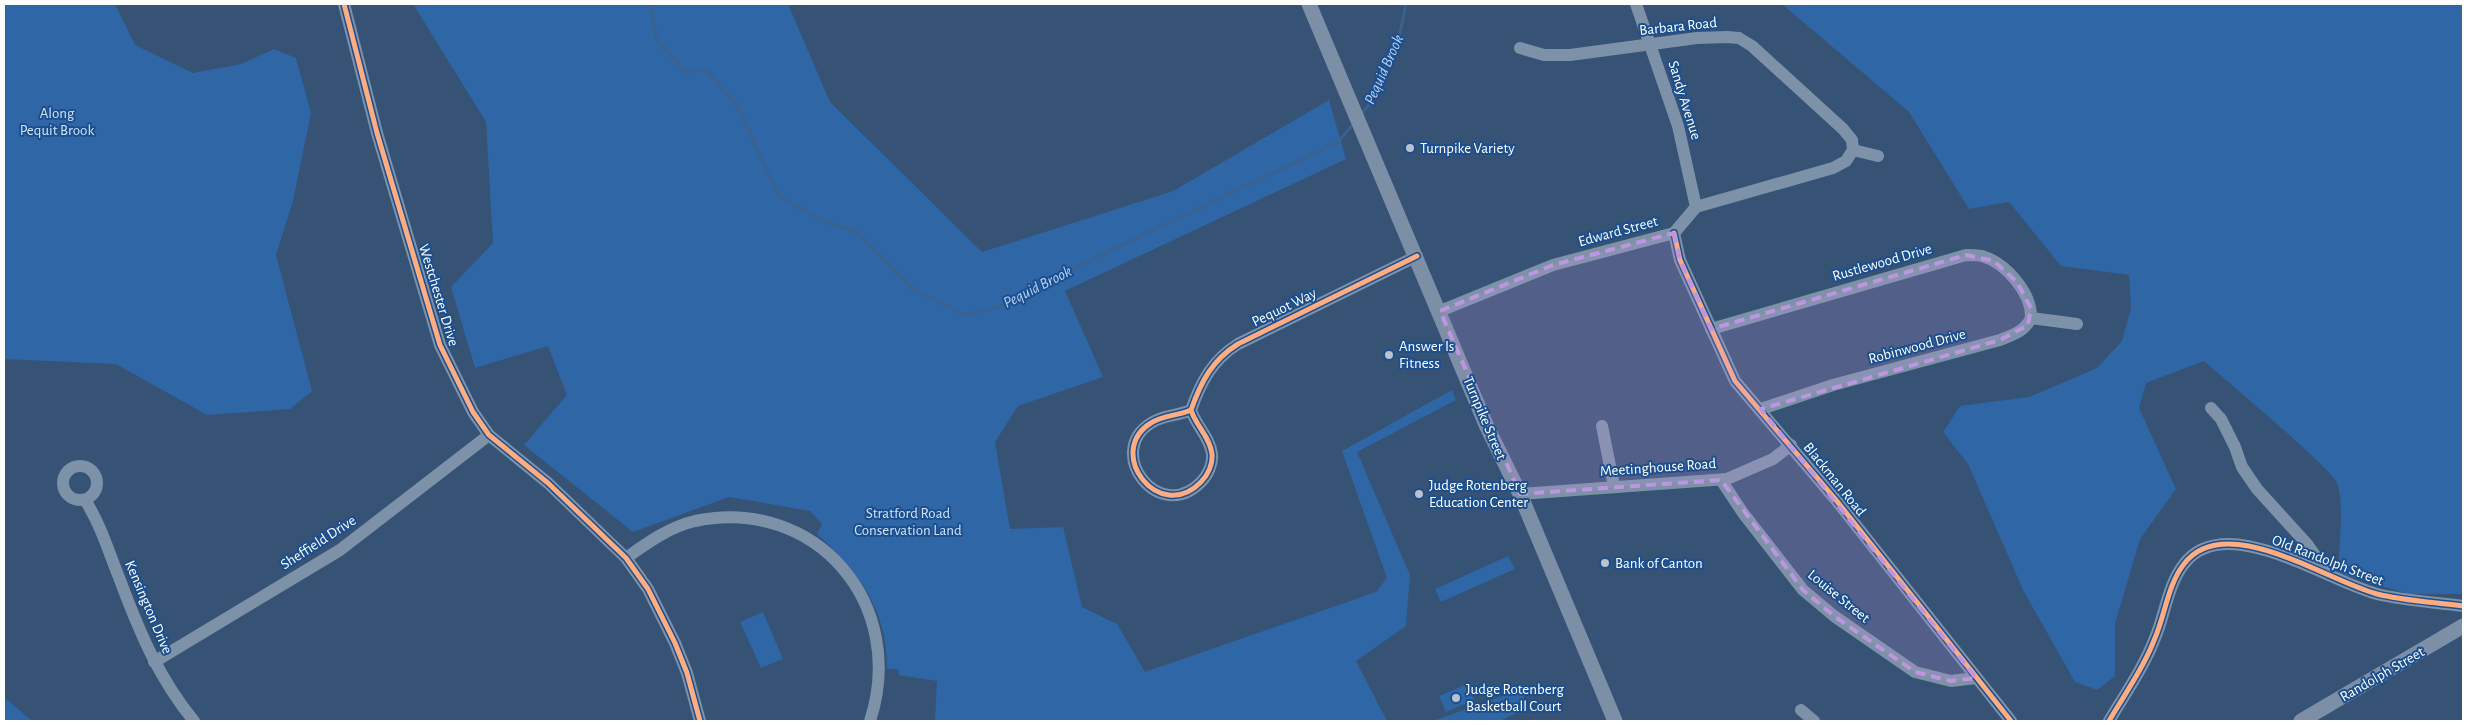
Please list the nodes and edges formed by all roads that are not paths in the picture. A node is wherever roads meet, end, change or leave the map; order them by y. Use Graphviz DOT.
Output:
graph roads {
  1 [pos="344,4"];
  2 [pos="1309,4"];
  3 [pos="1636,4"];
  4 [pos="1650,46"];
  5 [pos="1520,48"];
  6 [pos="1853,150"];
  7 [pos="1878,156"];
  8 [pos="1696,207"];
  9 [pos="1674,233"];
  10 [pos="1417,256"];
  11 [pos="1440,311"];
  12 [pos="2031,318"];
  13 [pos="2077,324"];
  14 [pos="1712,329"];
  15 [pos="2211,408"];
  16 [pos="1761,409"];
  17 [pos="1191,410"];
  18 [pos="1602,426"];
  19 [pos="490,435"];
  20 [pos="1791,445"];
  21 [pos="1721,480"];
  22 [pos="1614,486"];
  23 [pos="1520,494"];
  24 [pos="85,500"];
  25 [pos="626,558"];
  26 [pos="2330,576"];
  27 [pos="2463,606"];
  28 [pos="2463,626"];
  29 [pos="154,662"];
  30 [pos="1976,678"];
  31 [pos="1800,710"];
  32 [pos="697,720"];
  33 [pos="194,721"];
  34 [pos="870,721"];
  35 [pos="1615,721"];
  36 [pos="1814,721"];
  37 [pos="2011,721"];
  38 [pos="2109,721"];
  39 [pos="2300,721"];
  1 -- 19 [label="street, Westchester Drive"];
  2 -- 10 [label="main road, Turnpike Street"];
  3 -- 4 [label="street, Sandy Avenue"];
  4 -- 5 [label="street, Barbara Road"];
  4 -- 6 [label="street, Barbara Road"];
  4 -- 8 [label="street, Sandy Avenue"];
  6 -- 7 [label="street"];
  6 -- 8 [label="street"];
  8 -- 9 [label="street, Edward Street"];
  9 -- 11 [label="street, Edward Street"];
  9 -- 14 [label="street, Blackman Road"];
  10 -- 11 [label="main road, Turnpike Street"];
  10 -- 17 [label="street, Pequot Way"];
  11 -- 23 [label="main road, Turnpike Street"];
  12 -- 13 [label="street"];
  12 -- 14 [label="street, Rustlewood Drive"];
  12 -- 16 [label="street, Robinwood Drive"];
  14 -- 16 [label="street, Blackman Road"];
  15 -- 26 [label="street"];
  16 -- 20 [label="street, Blackman Road"];
  17 -- 17 [label="street"];
  18 -- 22 [label="street"];
  19 -- 25 [label="street, Westchester Drive"];
  19 -- 29 [label="street, Sheffield Drive"];
  20 -- 21 [label="street, Meetinghouse Road"];
  20 -- 30 [label="street, Blackman Road"];
  21 -- 22 [label="street, Meetinghouse Road"];
  21 -- 30 [label="street, Louise Street"];
  22 -- 23 [label="street, Meetinghouse Road"];
  23 -- 35 [label="main road, Turnpike Street"];
  24 -- 29 [label="street, Kensington Drive"];
  25 -- 32 [label="street, Westchester Drive"];
  25 -- 34 [label="street"];
  26 -- 27 [label="street, Old Randolph Street"];
  26 -- 38 [label="street, Old Randolph Street"];
  28 -- 39 [label="main road, Randolph Street"];
  29 -- 33 [label="street, Kensington Drive"];
  30 -- 37 [label="street, Blackman Road"];
  31 -- 36 [label="street"];
}
